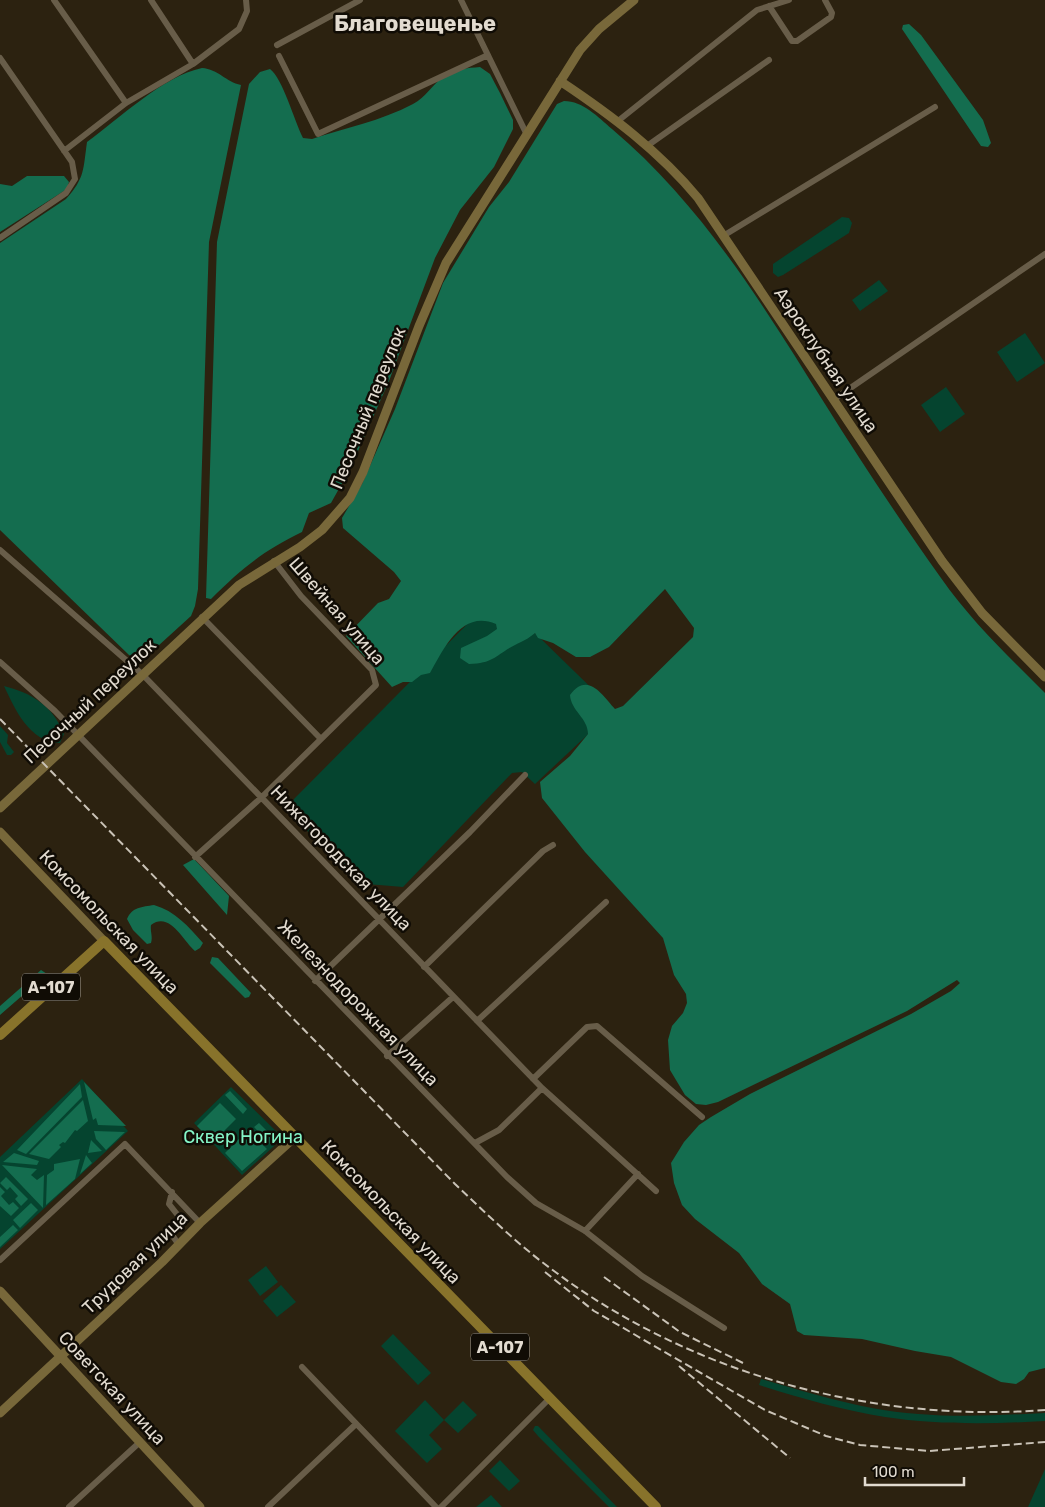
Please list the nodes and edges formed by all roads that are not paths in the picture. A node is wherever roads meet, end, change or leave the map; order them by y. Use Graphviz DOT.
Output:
graph roads {
  1 [pos="54,0"];
  2 [pos="151,0"];
  3 [pos="246,0"];
  4 [pos="360,0"];
  5 [pos="461,0"];
  6 [pos="634,0"];
  7 [pos="789,0"];
  8 [pos="825,0"];
  9 [pos="769,6"];
  10 [pos="277,45"];
  11 [pos="488,55"];
  12 [pos="279,56"];
  13 [pos="0,58"];
  14 [pos="769,60"];
  15 [pos="193,64"];
  16 [pos="560,82"];
  17 [pos="126,103"];
  18 [pos="935,107"];
  19 [pos="618,122"];
  20 [pos="527,135"];
  21 [pos="647,146"];
  22 [pos="64,151"];
  23 [pos="723,236"];
  24 [pos="0,238"];
  25 [pos="1045,254"];
  26 [pos="833,400"];
  27 [pos="0,550"];
  28 [pos="274,561"];
  29 [pos="202,617"];
  30 [pos="0,662"];
  31 [pos="142,674"];
  32 [pos="1045,677"];
  33 [pos="77,735"];
  34 [pos="321,739"];
  35 [pos="525,775"];
  36 [pos="262,798"];
  37 [pos="0,808"];
  38 [pos="0,832"];
  39 [pos="553,844"];
  40 [pos="195,857"];
  41 [pos="606,902"];
  42 [pos="379,920"];
  43 [pos="104,941"];
  44 [pos="424,967"];
  45 [pos="315,981"];
  46 [pos="453,997"];
  47 [pos="477,1021"];
  48 [pos="0,1035"];
  49 [pos="388,1056"];
  50 [pos="533,1079"];
  51 [pos="542,1088"];
  52 [pos="702,1117"];
  53 [pos="295,1137"];
  54 [pos="475,1144"];
  55 [pos="638,1174"];
  56 [pos="656,1191"];
  57 [pos="172,1192"];
  58 [pos="200,1223"];
  59 [pos="584,1231"];
  60 [pos="179,1245"];
  61 [pos="0,1260"];
  62 [pos="0,1291"];
  63 [pos="724,1328"];
  64 [pos="60,1356"];
  65 [pos="302,1367"];
  66 [pos="550,1398"];
  67 [pos="0,1413"];
  68 [pos="356,1424"];
  69 [pos="140,1442"];
  70 [pos="70,1507"];
  71 [pos="200,1507"];
  72 [pos="268,1507"];
  73 [pos="436,1507"];
  74 [pos="441,1507"];
  75 [pos="656,1507"];
  1 -- 17 [label="street"];
  2 -- 15 [label="street"];
  3 -- 15 [label="street"];
  4 -- 10 [label="street"];
  5 -- 11 [label="street"];
  6 -- 16 [label="street, Песочный переулок"];
  7 -- 9 [label="street"];
  8 -- 9 [label="street"];
  9 -- 19 [label="street"];
  11 -- 12 [label="street"];
  11 -- 20 [label="street"];
  13 -- 22 [label="street"];
  14 -- 21 [label="street"];
  15 -- 17 [label="street"];
  16 -- 19 [label="street, Аэроклубная улица"];
  16 -- 20 [label="street, Песочный переулок"];
  17 -- 22 [label="street"];
  18 -- 23 [label="street"];
  19 -- 21 [label="street, Аэроклубная улица"];
  20 -- 28 [label="street, Песочный переулок"];
  21 -- 23 [label="street, Аэроклубная улица"];
  22 -- 24 [label="street"];
  23 -- 26 [label="street, Аэроклубная улица"];
  25 -- 26 [label="street"];
  26 -- 32 [label="street, Аэроклубная улица"];
  27 -- 31 [label="street, Нижегородская улица"];
  28 -- 29 [label="street, Песочный переулок"];
  28 -- 34 [label="street, Швейная улица"];
  29 -- 31 [label="street, Песочный переулок"];
  29 -- 34 [label="street"];
  30 -- 33 [label="street, Железнодорожная улица"];
  31 -- 33 [label="street, Песочный переулок"];
  31 -- 36 [label="street, Нижегородская улица"];
  33 -- 37 [label="street, Песочный переулок"];
  33 -- 40 [label="street, Железнодорожная улица"];
  34 -- 36 [label="street"];
  35 -- 42 [label="street"];
  36 -- 40 [label="street"];
  36 -- 42 [label="street, Нижегородская улица"];
  38 -- 43 [label="street, Комсомольская улица"];
  39 -- 44 [label="street"];
  40 -- 45 [label="street, Железнодорожная улица"];
  41 -- 47 [label="street"];
  42 -- 44 [label="street, Нижегородская улица"];
  42 -- 45 [label="street"];
  43 -- 48 [label="main road, А-107"];
  43 -- 53 [label="main road, Комсомольская улица / А-107"];
  44 -- 46 [label="street, Нижегородская улица"];
  45 -- 49 [label="street, Железнодорожная улица"];
  46 -- 47 [label="street, Нижегородская улица"];
  46 -- 49 [label="street"];
  47 -- 50 [label="street, Нижегородская улица"];
  49 -- 54 [label="street, Железнодорожная улица"];
  50 -- 51 [label="street, Нижегородская улица"];
  50 -- 52 [label="street"];
  51 -- 54 [label="street"];
  51 -- 55 [label="street, Нижегородская улица"];
  53 -- 58 [label="street, Трудовая улица"];
  53 -- 66 [label="main road, Комсомольская улица / А-107"];
  54 -- 59 [label="street, Железнодорожная улица"];
  55 -- 56 [label="street, Нижегородская улица"];
  55 -- 59 [label="street"];
  57 -- 58 [label="street"];
  57 -- 60 [label="street"];
  57 -- 61 [label="street"];
  58 -- 60 [label="street, Трудовая улица"];
  59 -- 63 [label="street, Железнодорожная улица"];
  60 -- 64 [label="street, Трудовая улица"];
  62 -- 64 [label="street, Советская улица"];
  64 -- 67 [label="street, Трудовая улица"];
  64 -- 69 [label="street, Советская улица"];
  65 -- 68 [label="street"];
  66 -- 74 [label="street"];
  66 -- 75 [label="main road, Комсомольская улица / А-107"];
  68 -- 72 [label="street"];
  68 -- 73 [label="street"];
  69 -- 70 [label="street"];
  69 -- 71 [label="street, Советская улица"];
}
